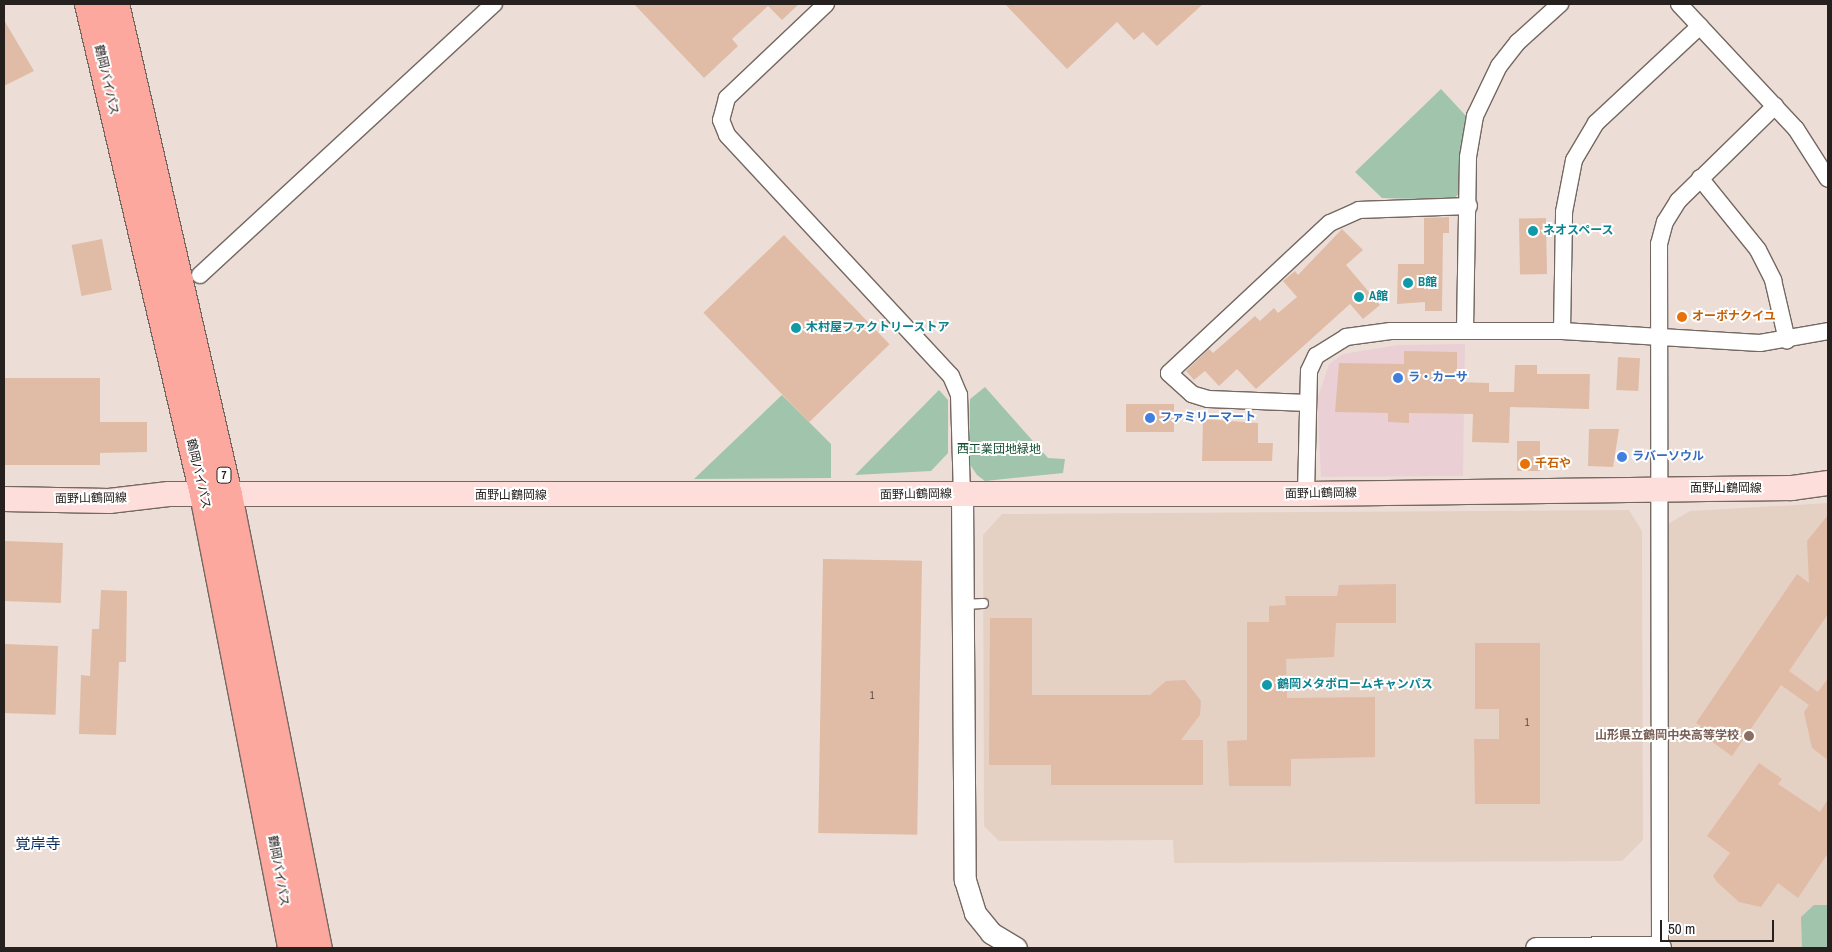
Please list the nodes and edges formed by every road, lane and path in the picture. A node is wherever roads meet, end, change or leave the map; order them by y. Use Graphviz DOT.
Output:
graph roads {
  1 [pos="89,4"];
  2 [pos="115,4"];
  3 [pos="494,4"];
  4 [pos="826,4"];
  5 [pos="1560,4"];
  6 [pos="1679,4"];
  7 [pos="1700,26"];
  8 [pos="1775,106"];
  9 [pos="1700,178"];
  10 [pos="1828,179"];
  11 [pos="1470,206"];
  12 [pos="200,275"];
  13 [pos="1466,330"];
  14 [pos="1562,331"];
  15 [pos="1828,331"];
  16 [pos="1657,335"];
  17 [pos="1788,340"];
  18 [pos="1308,402"];
  19 [pos="1828,483"];
  20 [pos="1659,489"];
  21 [pos="962,494"];
  22 [pos="1306,494"];
  23 [pos="216,495"];
  24 [pos="4,499"];
  25 [pos="292,948"];
  26 [pos="318,948"];
  27 [pos="1016,948"];
  28 [pos="1536,948"];
  29 [pos="1660,948"];
  1 -- 23 [label="highway, 鶴岡バイパス / 7"];
  2 -- 23 [label="highway, 鶴岡バイパス / 7"];
  3 -- 12 [label="street"];
  4 -- 21 [label="street"];
  5 -- 11 [label="street"];
  6 -- 7 [label="street"];
  7 -- 8 [label="street"];
  7 -- 14 [label="street"];
  8 -- 9 [label="street"];
  8 -- 10 [label="street"];
  9 -- 16 [label="street"];
  9 -- 17 [label="street"];
  11 -- 13 [label="street"];
  11 -- 18 [label="street"];
  13 -- 14 [label="street"];
  13 -- 18 [label="street"];
  14 -- 16 [label="street"];
  15 -- 17 [label="street"];
  16 -- 17 [label="street"];
  16 -- 20 [label="street"];
  18 -- 22 [label="street"];
  19 -- 20 [label="main road, 面野山鶴岡線"];
  20 -- 22 [label="main road, 面野山鶴岡線"];
  20 -- 29 [label="street"];
  21 -- 22 [label="main road, 面野山鶴岡線"];
  21 -- 23 [label="main road, 面野山鶴岡線"];
  21 -- 27 [label="street"];
  23 -- 24 [label="main road, 面野山鶴岡線"];
  23 -- 25 [label="highway, 鶴岡バイパス / 7"];
  23 -- 26 [label="highway, 鶴岡バイパス / 7"];
  28 -- 29 [label="street"];
}
